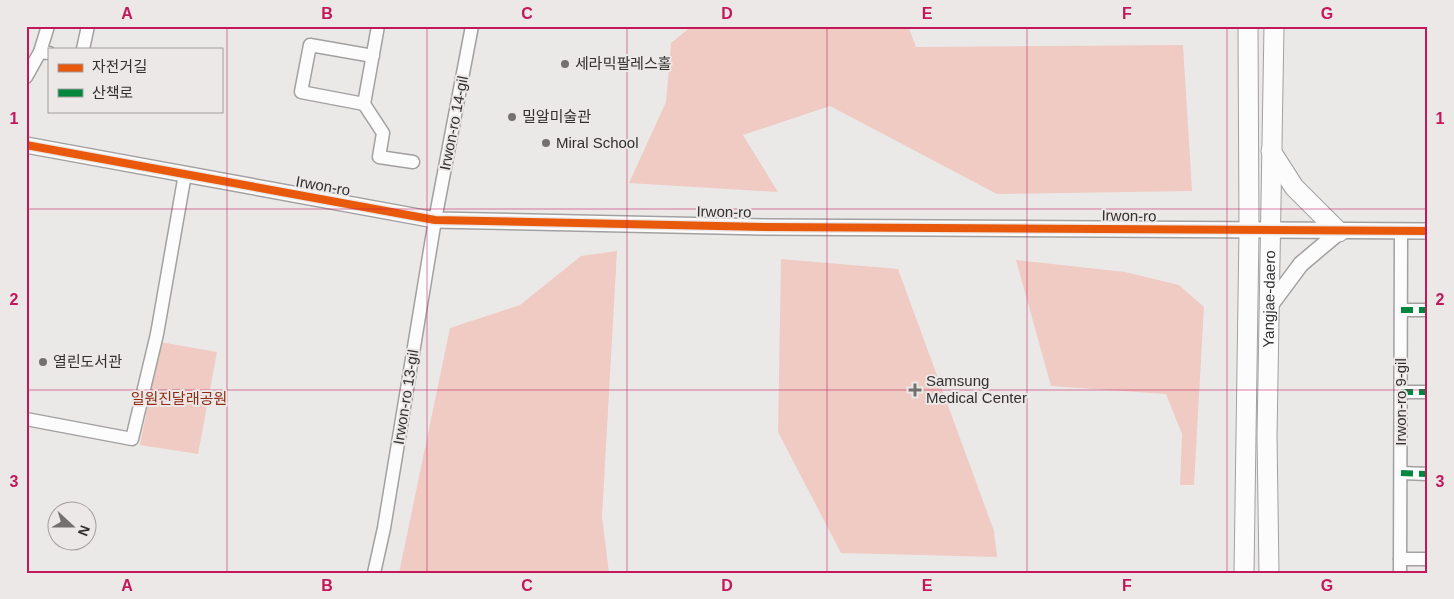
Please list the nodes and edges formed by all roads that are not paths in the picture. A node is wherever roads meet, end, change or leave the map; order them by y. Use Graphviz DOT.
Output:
graph roads {
  1 [pos="48,26"];
  2 [pos="88,26"];
  3 [pos="378,26"];
  4 [pos="472,26"];
  5 [pos="1248,26"];
  6 [pos="1274,26"];
  7 [pos="83,48"];
  8 [pos="44,53"];
  9 [pos="373,56"];
  10 [pos="26,77"];
  11 [pos="364,104"];
  12 [pos="26,145"];
  13 [pos="1271,150"];
  14 [pos="413,162"];
  15 [pos="185,174"];
  16 [pos="435,220"];
  17 [pos="1249,231"];
  18 [pos="1428,231"];
  19 [pos="1269,232"];
  20 [pos="1339,232"];
  21 [pos="1402,232"];
  22 [pos="1268,308"];
  23 [pos="1401,310"];
  24 [pos="1428,310"];
  25 [pos="1401,392"];
  26 [pos="1428,392"];
  27 [pos="26,419"];
  28 [pos="1401,473"];
  29 [pos="1428,474"];
  30 [pos="1400,558"];
  31 [pos="1428,559"];
  32 [pos="374,573"];
  33 [pos="1244,573"];
  34 [pos="1270,573"];
  35 [pos="1400,573"];
  1 -- 8 [label="street"];
  2 -- 7 [label="street"];
  3 -- 9 [label="street"];
  4 -- 16 [label="street, Irwon-ro 14-gil"];
  5 -- 17 [label="main road, Yangjae-daero"];
  6 -- 13 [label="main road, Yangjae-daero"];
  8 -- 10 [label="street"];
  9 -- 11 [label="street"];
  9 -- 11 [label="street"];
  11 -- 14 [label="street"];
  12 -- 15 [label="street, Irwon-ro"];
  13 -- 19 [label="main road, Yangjae-daero"];
  13 -- 20 [label="main road"];
  15 -- 16 [label="street, Irwon-ro"];
  15 -- 27 [label="street"];
  16 -- 17 [label="street, Irwon-ro"];
  16 -- 32 [label="street, Irwon-ro 13-gil"];
  17 -- 19 [label="street, Irwon-ro"];
  17 -- 33 [label="main road, Yangjae-daero"];
  18 -- 21 [label="street, Irwon-ro"];
  19 -- 20 [label="street, Irwon-ro"];
  19 -- 22 [label="main road, Yangjae-daero"];
  20 -- 21 [label="street, Irwon-ro"];
  20 -- 22 [label="street"];
  21 -- 23 [label="street, Irwon-ro 9-gil"];
  22 -- 34 [label="main road, Yangjae-daero"];
  23 -- 24 [label="street"];
  23 -- 25 [label="street, Irwon-ro 9-gil"];
  25 -- 26 [label="street"];
  25 -- 28 [label="street, Irwon-ro 9-gil"];
  28 -- 29 [label="street"];
  28 -- 30 [label="street, Irwon-ro 9-gil"];
  30 -- 31 [label="street"];
  30 -- 35 [label="street, Irwon-ro 9-gil"];
}
